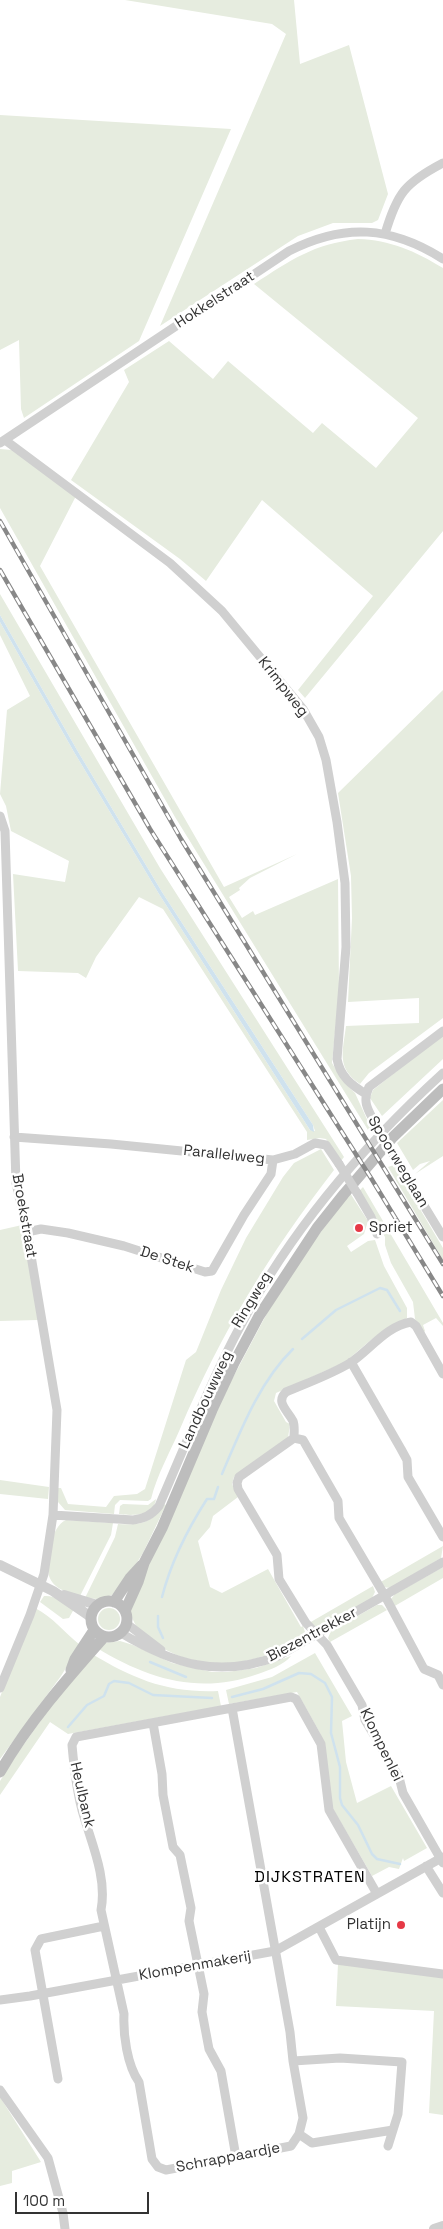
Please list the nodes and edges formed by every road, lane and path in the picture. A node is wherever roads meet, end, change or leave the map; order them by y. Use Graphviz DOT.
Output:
graph roads {
  1 [pos="443,163"];
  2 [pos="385,234"];
  3 [pos="443,259"];
  4 [pos="2,442"];
  5 [pos="0,816"];
  6 [pos="443,1031"];
  7 [pos="443,1073"];
  8 [pos="443,1089"];
  9 [pos="366,1094"];
  10 [pos="14,1137"];
  11 [pos="273,1160"];
  12 [pos="27,1232"];
  13 [pos="377,1234"];
  14 [pos="443,1237"];
  15 [pos="351,1362"];
  16 [pos="443,1374"];
  17 [pos="294,1438"];
  18 [pos="53,1515"];
  19 [pos="443,1538"];
  20 [pos="443,1562"];
  21 [pos="144,1563"];
  22 [pos="0,1565"];
  23 [pos="40,1584"];
  24 [pos="53,1591"];
  25 [pos="385,1596"];
  26 [pos="114,1602"];
  27 [pos="97,1605"];
  28 [pos="126,1610"];
  29 [pos="91,1617"];
  30 [pos="124,1629"];
  31 [pos="99,1634"];
  32 [pos="317,1634"];
  33 [pos="443,1685"];
  34 [pos="0,1688"];
  35 [pos="232,1708"];
  36 [pos="153,1723"];
  37 [pos="0,1772"];
  38 [pos="442,1859"];
  39 [pos="426,1866"];
  40 [pos="443,1893"];
  41 [pos="377,1894"];
  42 [pos="104,1926"];
  43 [pos="319,1927"];
  44 [pos="275,1951"];
  45 [pos="198,1965"];
  46 [pos="443,1974"];
  47 [pos="116,1980"];
  48 [pos="43,1994"];
  49 [pos="0,2000"];
  50 [pos="293,2061"];
  51 [pos="58,2079"];
  52 [pos="0,2090"];
  53 [pos="392,2130"];
  54 [pos="299,2134"];
  55 [pos="388,2146"];
  56 [pos="236,2157"];
  57 [pos="443,2226"];
  58 [pos="65,2229"];
  59 [pos="434,2229"];
  1 -- 2 [label="street"];
  2 -- 3 [label="street, Hokkelstraat"];
  2 -- 4 [label="street, Hokkelstraat"];
  4 -- 9 [label="street, Krimpweg"];
  5 -- 10 [label="street, Broekstraat"];
  6 -- 9 [label="street"];
  7 -- 18 [label="street, Landbouwweg"];
  8 -- 21 [label="main road, Ringweg"];
  9 -- 14 [label="street, Spoorweglaan, bridge"];
  10 -- 11 [label="street, Parallelweg"];
  10 -- 12 [label="street, Broekstraat"];
  11 -- 12 [label="street, De Stek"];
  11 -- 13 [label="street, Parallelweg, bridge"];
  12 -- 18 [label="street, Broekstraat"];
  15 -- 16 [label="street"];
  15 -- 17 [label="street"];
  15 -- 19 [label="street"];
  17 -- 25 [label="street"];
  17 -- 32 [label="street, Klompenlei"];
  18 -- 23 [label="street, Broekstraat"];
  20 -- 25 [label="street, Biezentrekker"];
  21 -- 26 [label="main road, Ringweg"];
  21 -- 28 [label="main road, Ringweg"];
  22 -- 23 [label="street"];
  23 -- 24 [label="street"];
  23 -- 34 [label="street, Broekstraat"];
  24 -- 27 [label="street"];
  24 -- 29 [label="street"];
  25 -- 32 [label="street, Biezentrekker"];
  25 -- 33 [label="street"];
  26 -- 27 [label="main road"];
  26 -- 28 [label="main road"];
  27 -- 29 [label="main road"];
  28 -- 30 [label="main road"];
  29 -- 31 [label="main road"];
  30 -- 31 [label="main road"];
  30 -- 32 [label="street, Biezentrekker"];
  31 -- 37 [label="main road"];
  32 -- 38 [label="street, Klompenlei"];
  35 -- 36 [label="street, Heulbank"];
  35 -- 41 [label="street, Heulbank"];
  35 -- 44 [label="street"];
  36 -- 42 [label="street, Heulbank"];
  36 -- 45 [label="street"];
  38 -- 39 [label="street, Klompenmakerij"];
  39 -- 40 [label="street"];
  39 -- 41 [label="street, Klompenmakerij"];
  41 -- 43 [label="street, Klompenmakerij"];
  42 -- 47 [label="street, Heulbank"];
  42 -- 48 [label="street"];
  43 -- 44 [label="street, Klompenmakerij"];
  43 -- 46 [label="street"];
  44 -- 45 [label="street, Klompenmakerij"];
  44 -- 50 [label="street"];
  45 -- 47 [label="street, Klompenmakerij"];
  45 -- 56 [label="street"];
  47 -- 48 [label="street, Klompenmakerij"];
  47 -- 56 [label="street, Schrappaardje"];
  48 -- 49 [label="street, Klompenmakerij"];
  48 -- 51 [label="street"];
  50 -- 53 [label="street"];
  50 -- 54 [label="street"];
  52 -- 58 [label="street"];
  53 -- 54 [label="street, Schrappaardje"];
  53 -- 55 [label="street"];
  54 -- 56 [label="street, Schrappaardje"];
  57 -- 59 [label="street"];
}
